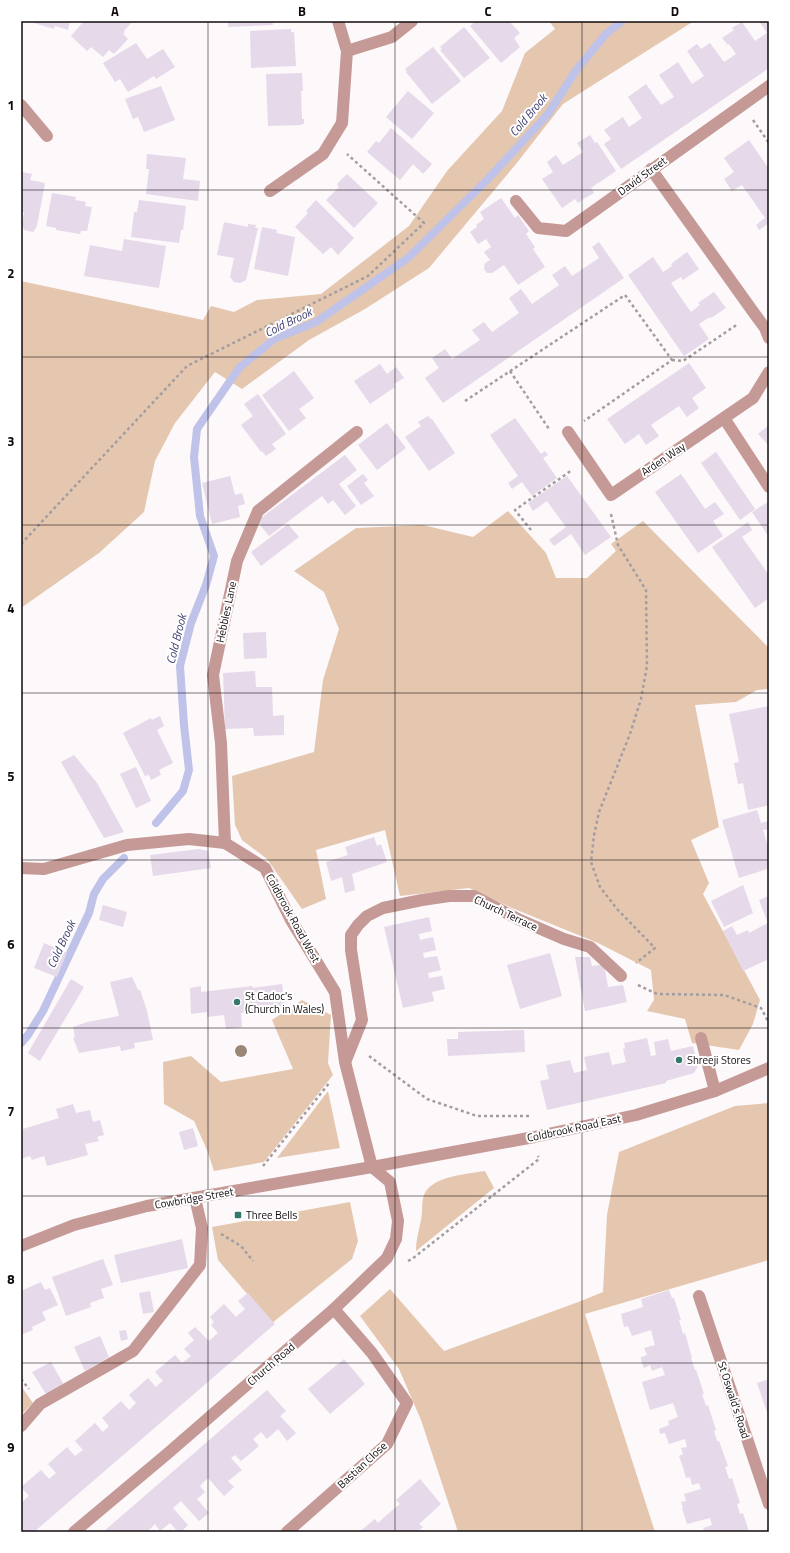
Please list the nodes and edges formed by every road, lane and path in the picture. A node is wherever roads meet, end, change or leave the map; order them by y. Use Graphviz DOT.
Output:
graph roads {
  1 [pos="338,21"];
  2 [pos="412,21"];
  3 [pos="347,51"];
  4 [pos="769,86"];
  5 [pos="21,105"];
  6 [pos="742,105"];
  7 [pos="47,136"];
  8 [pos="331,140"];
  9 [pos="769,144"];
  10 [pos="651,169"];
  11 [pos="270,191"];
  12 [pos="516,201"];
  13 [pos="754,313"];
  14 [pos="769,338"];
  15 [pos="672,360"];
  16 [pos="510,371"];
  17 [pos="769,372"];
  18 [pos="465,401"];
  19 [pos="724,418"];
  20 [pos="357,432"];
  21 [pos="568,432"];
  22 [pos="587,460"];
  23 [pos="769,487"];
  24 [pos="611,495"];
  25 [pos="531,530"];
  26 [pos="21,544"];
  27 [pos="225,843"];
  28 [pos="21,868"];
  29 [pos="621,976"];
  30 [pos="769,1023"];
  31 [pos="701,1038"];
  32 [pos="345,1062"];
  33 [pos="769,1068"];
  34 [pos="715,1091"];
  35 [pos="537,1151"];
  36 [pos="372,1167"];
  37 [pos="195,1198"];
  38 [pos="200,1216"];
  39 [pos="21,1246"];
  40 [pos="253,1261"];
  41 [pos="405,1262"];
  42 [pos="700,1296"];
  43 [pos="334,1309"];
  44 [pos="21,1426"];
  45 [pos="769,1504"];
  46 [pos="74,1532"];
  47 [pos="287,1532"];
  1 -- 3 [label="street"];
  2 -- 3 [label="street"];
  3 -- 8 [label="street"];
  4 -- 6 [label="street, David Street"];
  5 -- 7 [label="street"];
  6 -- 9 [label="path"];
  6 -- 10 [label="street, David Street"];
  8 -- 11 [label="street"];
  8 -- 26 [label="path"];
  10 -- 12 [label="street, David Street"];
  10 -- 13 [label="street"];
  13 -- 14 [label="street"];
  13 -- 15 [label="path"];
  15 -- 16 [label="path"];
  15 -- 21 [label="path"];
  16 -- 18 [label="path"];
  16 -- 21 [label="path"];
  17 -- 19 [label="street, Arden Way"];
  19 -- 23 [label="street"];
  19 -- 24 [label="street, Arden Way"];
  20 -- 27 [label="street, Hebbles Lane"];
  21 -- 22 [label="street"];
  22 -- 24 [label="street"];
  22 -- 25 [label="path"];
  24 -- 29 [label="path"];
  27 -- 28 [label="street, Coldbrook Road West"];
  27 -- 32 [label="street, Coldbrook Road West"];
  29 -- 30 [label="path"];
  29 -- 32 [label="street, Church Terrace"];
  31 -- 34 [label="street"];
  32 -- 36 [label="street, Coldbrook Road West"];
  33 -- 34 [label="street, Coldbrook Road East"];
  34 -- 36 [label="street, Coldbrook Road East"];
  35 -- 41 [label="path"];
  36 -- 37 [label="street, Cowbridge Street"];
  36 -- 43 [label="street, Church Road"];
  37 -- 38 [label="street"];
  37 -- 39 [label="street, Cowbridge Street"];
  38 -- 40 [label="path"];
  38 -- 44 [label="street"];
  42 -- 45 [label="street, St Oswald's Road"];
  43 -- 46 [label="street, Church Road"];
  43 -- 47 [label="street, Bastian Close"];
}
